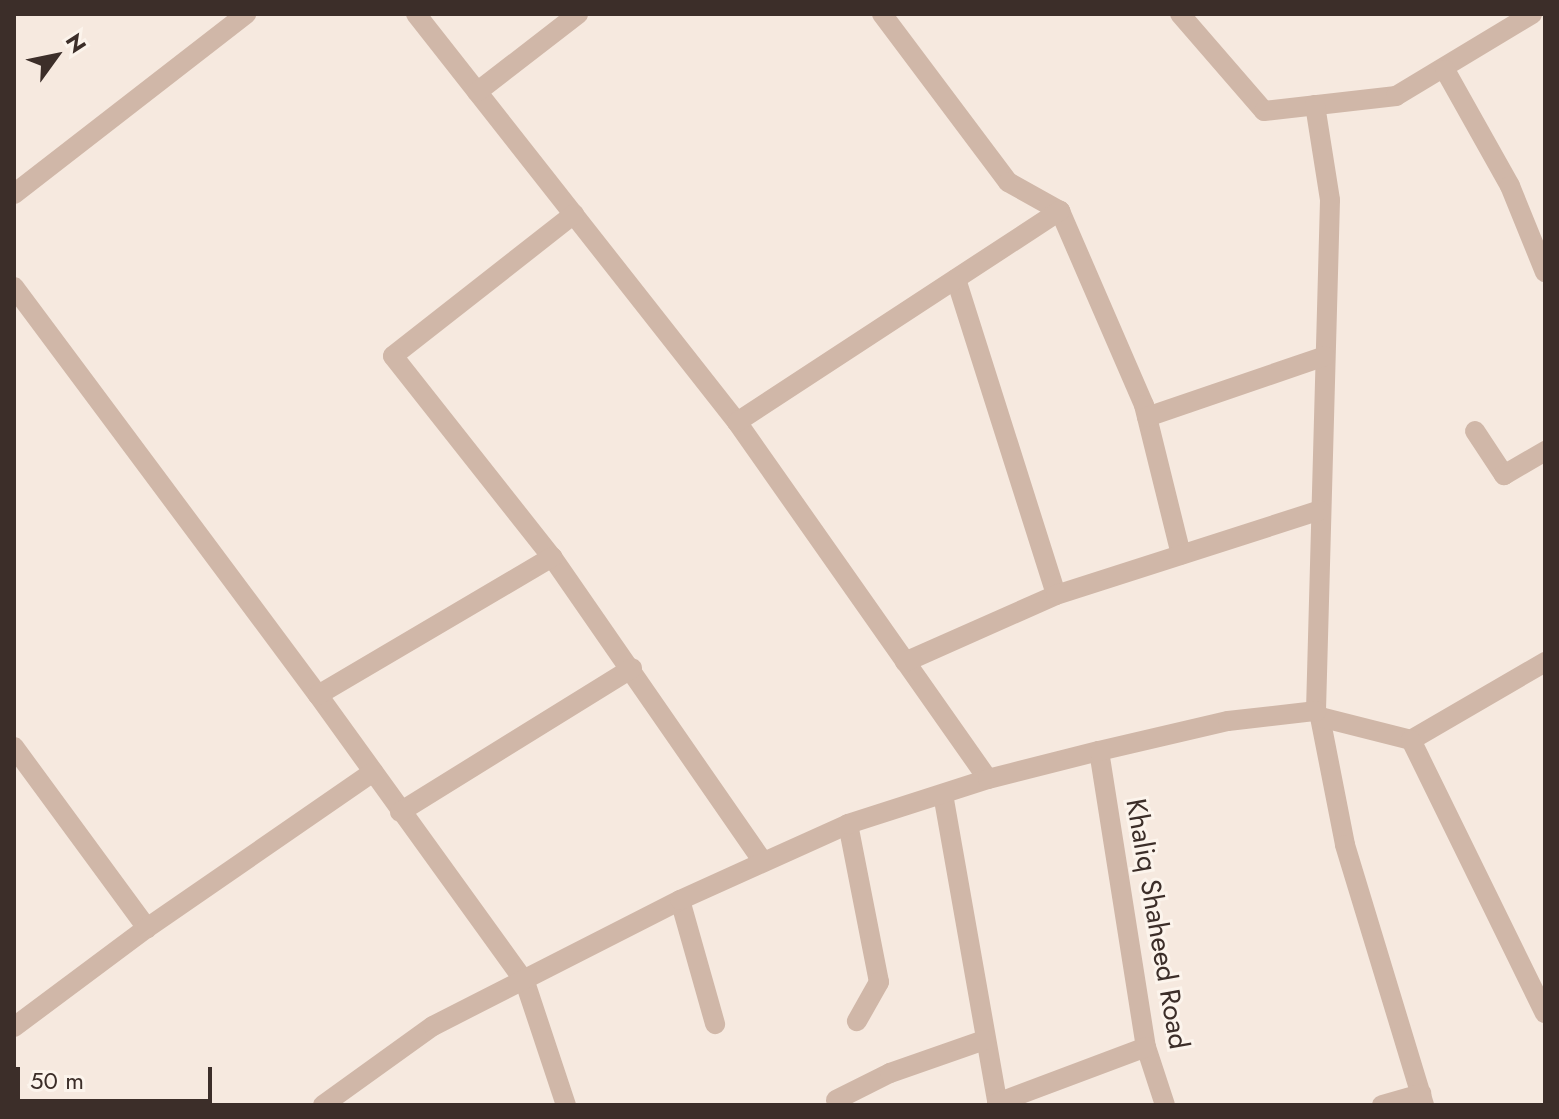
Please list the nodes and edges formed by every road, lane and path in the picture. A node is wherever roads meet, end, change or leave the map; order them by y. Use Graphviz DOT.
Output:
graph roads {
  1 [pos="246,14"];
  2 [pos="416,14"];
  3 [pos="882,14"];
  4 [pos="1180,14"];
  5 [pos="1532,14"];
  6 [pos="569,17"];
  7 [pos="1445,70"];
  8 [pos="477,92"];
  9 [pos="1315,105"];
  10 [pos="14,194"];
  11 [pos="1060,211"];
  12 [pos="574,214"];
  13 [pos="1545,272"];
  14 [pos="956,279"];
  15 [pos="14,287"];
  16 [pos="1325,356"];
  17 [pos="1147,417"];
  18 [pos="737,422"];
  19 [pos="1475,431"];
  20 [pos="1545,451"];
  21 [pos="1320,510"];
  22 [pos="1181,555"];
  23 [pos="552,557"];
  24 [pos="1056,595"];
  25 [pos="905,662"];
  26 [pos="1545,662"];
  27 [pos="632,668"];
  28 [pos="318,695"];
  29 [pos="1318,714"];
  30 [pos="1411,740"];
  31 [pos="14,747"];
  32 [pos="1099,751"];
  33 [pos="373,772"];
  34 [pos="988,779"];
  35 [pos="943,794"];
  36 [pos="400,812"];
  37 [pos="848,824"];
  38 [pos="763,862"];
  39 [pos="680,900"];
  40 [pos="147,928"];
  41 [pos="525,982"];
  42 [pos="1543,1006"];
  43 [pos="857,1021"];
  44 [pos="715,1024"];
  45 [pos="14,1027"];
  46 [pos="984,1040"];
  47 [pos="1146,1047"];
  48 [pos="836,1100"];
  49 [pos="1422,1100"];
  50 [pos="998,1104"];
  51 [pos="323,1105"];
  52 [pos="566,1105"];
  53 [pos="1165,1105"];
  54 [pos="1382,1105"];
  1 -- 10 [label="street"];
  2 -- 8 [label="street"];
  3 -- 11 [label="street"];
  4 -- 9 [label="street"];
  5 -- 7 [label="street"];
  6 -- 8 [label="street"];
  7 -- 9 [label="street"];
  7 -- 13 [label="street"];
  8 -- 12 [label="street"];
  9 -- 16 [label="street"];
  11 -- 14 [label="street"];
  11 -- 17 [label="street"];
  12 -- 18 [label="street"];
  12 -- 23 [label="street"];
  14 -- 18 [label="street"];
  14 -- 24 [label="street"];
  15 -- 28 [label="street"];
  16 -- 17 [label="street"];
  16 -- 21 [label="street"];
  17 -- 22 [label="street"];
  18 -- 25 [label="street"];
  19 -- 20 [label="street"];
  21 -- 22 [label="street"];
  21 -- 29 [label="street"];
  22 -- 24 [label="street"];
  23 -- 27 [label="street"];
  23 -- 28 [label="street"];
  24 -- 25 [label="street"];
  25 -- 34 [label="street"];
  26 -- 30 [label="street"];
  27 -- 36 [label="street"];
  27 -- 38 [label="street"];
  28 -- 33 [label="street"];
  29 -- 30 [label="street"];
  29 -- 32 [label="street"];
  29 -- 49 [label="street"];
  30 -- 42 [label="street"];
  31 -- 40 [label="street"];
  32 -- 34 [label="street"];
  32 -- 47 [label="street, Khaliq Shaheed Road"];
  33 -- 36 [label="street"];
  33 -- 40 [label="street"];
  34 -- 35 [label="street"];
  35 -- 37 [label="street"];
  35 -- 46 [label="street"];
  36 -- 41 [label="street"];
  37 -- 38 [label="street"];
  37 -- 43 [label="street"];
  38 -- 39 [label="street"];
  39 -- 41 [label="street"];
  39 -- 44 [label="street"];
  40 -- 45 [label="street"];
  41 -- 51 [label="street"];
  41 -- 52 [label="street"];
  46 -- 48 [label="street"];
  46 -- 50 [label="street"];
  47 -- 50 [label="street"];
  47 -- 53 [label="street, Khaliq Shaheed Road"];
  49 -- 54 [label="street"];
}
